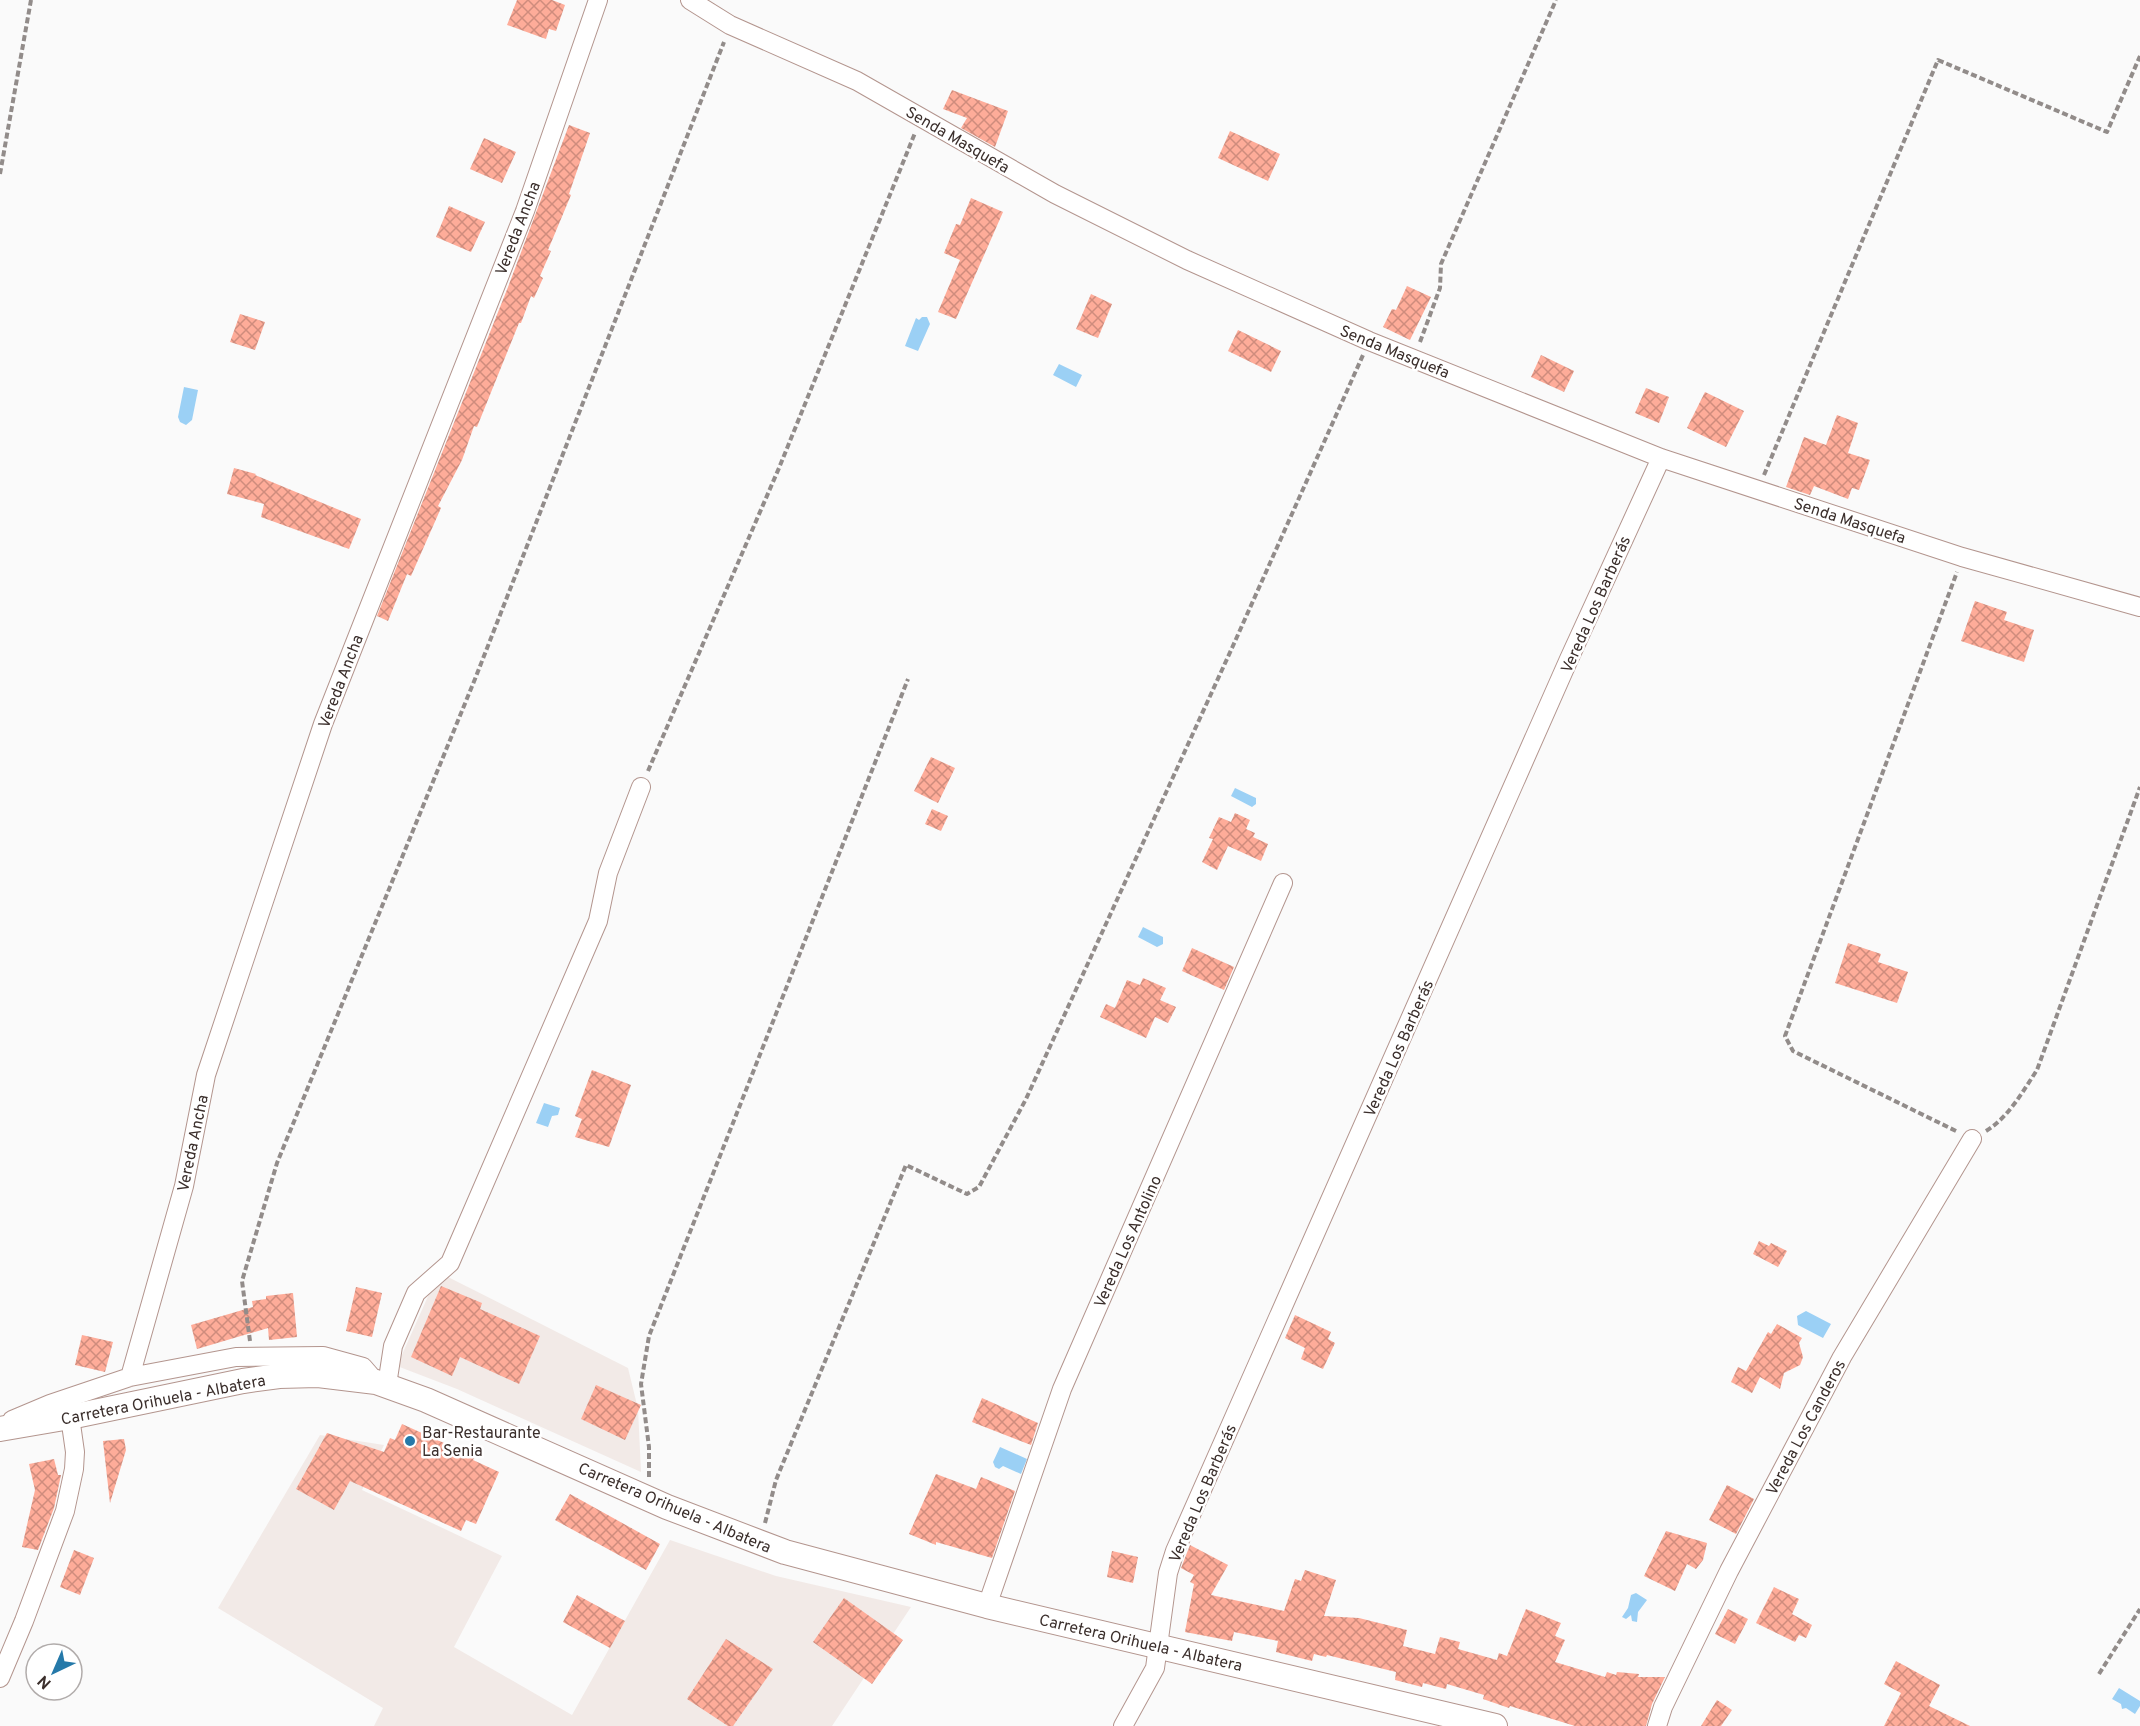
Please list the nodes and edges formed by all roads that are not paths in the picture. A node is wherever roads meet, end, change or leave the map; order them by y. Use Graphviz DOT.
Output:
graph roads {
  1 [pos="598,0"];
  2 [pos="690,0"];
  3 [pos="1661,458"];
  4 [pos="2140,608"];
  5 [pos="641,786"];
  6 [pos="1283,883"];
  7 [pos="1972,1139"];
  8 [pos="130,1377"];
  9 [pos="382,1384"];
  10 [pos="70,1417"];
  11 [pos="0,1427"];
  12 [pos="987,1606"];
  13 [pos="1158,1646"];
  14 [pos="0,1678"];
  15 [pos="1123,1726"];
  16 [pos="1495,1726"];
  17 [pos="1657,1726"];
  1 -- 8 [label="street, Vereda Ancha"];
  2 -- 3 [label="street, Senda Masquefa"];
  3 -- 4 [label="street, Senda Masquefa"];
  3 -- 13 [label="street, Vereda Los Barberás"];
  5 -- 9 [label="street"];
  6 -- 12 [label="street, Vereda Los Antolino"];
  7 -- 17 [label="street, Vereda Los Canderos"];
  8 -- 9 [label="street"];
  8 -- 11 [label="street"];
  9 -- 10 [label="main road, Carretera Orihuela - Albatera"];
  9 -- 12 [label="main road, Carretera Orihuela - Albatera"];
  10 -- 11 [label="main road, Carretera Orihuela - Albatera"];
  10 -- 14 [label="street"];
  12 -- 13 [label="main road, Carretera Orihuela - Albatera"];
  13 -- 15 [label="street, Vereda Los Barberás"];
  13 -- 16 [label="main road, Carretera Orihuela - Albatera"];
}
